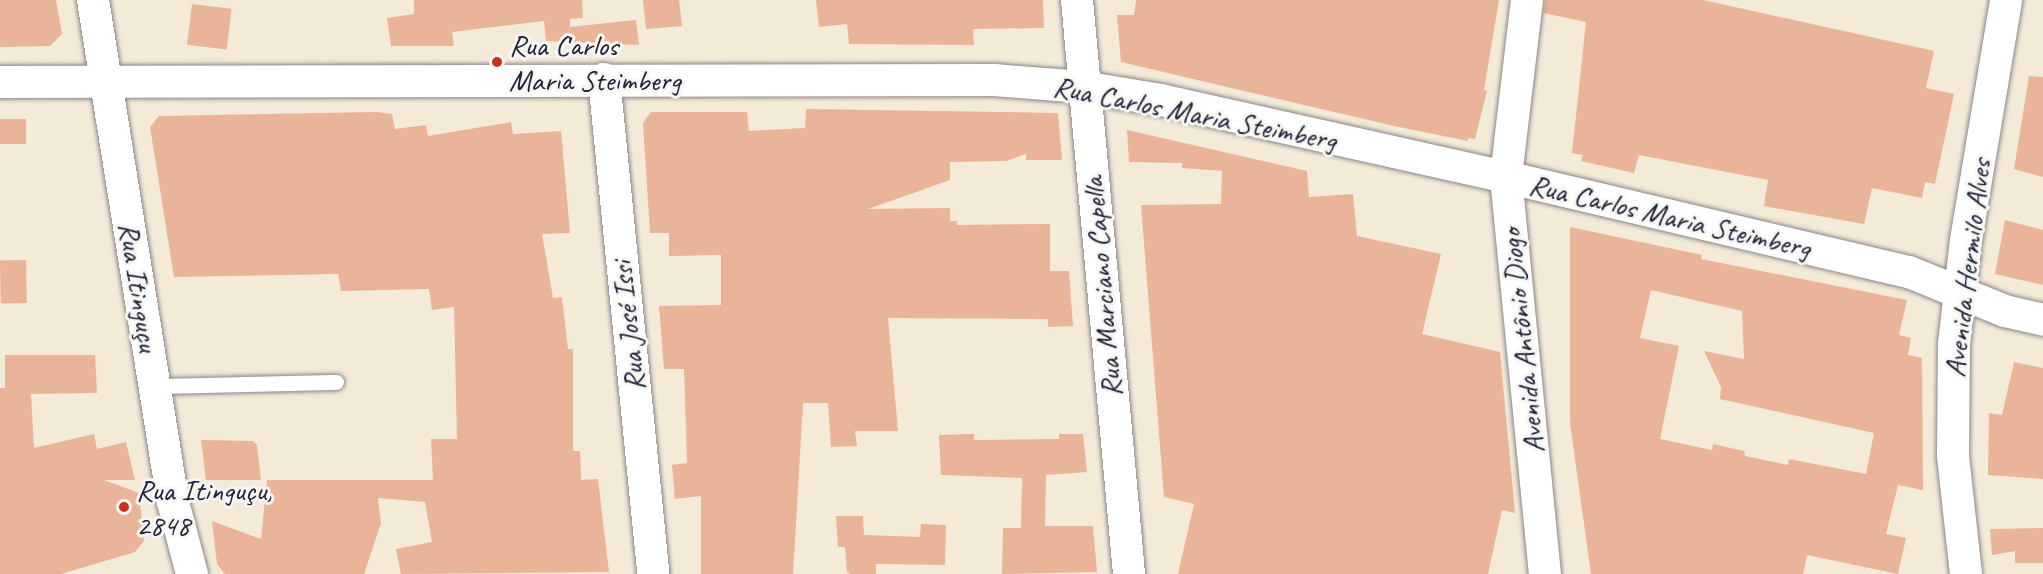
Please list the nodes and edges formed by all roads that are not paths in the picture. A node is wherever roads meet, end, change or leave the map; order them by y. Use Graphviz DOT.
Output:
graph roads {
  1 [pos="93,0"];
  2 [pos="1077,0"];
  3 [pos="1527,0"];
  4 [pos="2006,0"];
  5 [pos="604,79"];
  6 [pos="105,81"];
  7 [pos="0,82"];
  8 [pos="1083,87"];
  9 [pos="1506,177"];
  10 [pos="1959,292"];
  11 [pos="2043,320"];
  12 [pos="336,382"];
  13 [pos="156,386"];
  14 [pos="190,573"];
  15 [pos="653,574"];
  16 [pos="1129,574"];
  17 [pos="1545,574"];
  18 [pos="1966,574"];
  1 -- 6 [label="street, Rua Itinguçu"];
  2 -- 8 [label="street, Rua Marciano Capella"];
  3 -- 9 [label="street, Avenida Antônio Diogo"];
  4 -- 10 [label="street, Avenida Hermilo Alves"];
  5 -- 6 [label="street, Rua Carlos Maria Steimberg"];
  5 -- 8 [label="street, Rua Carlos Maria Steimberg"];
  5 -- 15 [label="street, Rua José Issi"];
  6 -- 7 [label="street, Rua Carlos Maria Steimberg"];
  6 -- 13 [label="street, Rua Itinguçu"];
  8 -- 9 [label="street, Rua Carlos Maria Steimberg"];
  8 -- 16 [label="street, Rua Marciano Capella"];
  9 -- 10 [label="street, Rua Carlos Maria Steimberg"];
  9 -- 17 [label="street, Avenida Antônio Diogo"];
  10 -- 11 [label="street, Rua Carlos Maria Steimberg"];
  10 -- 18 [label="street, Avenida Hermilo Alves"];
  12 -- 13 [label="lane"];
  13 -- 14 [label="street, Rua Itinguçu"];
}
